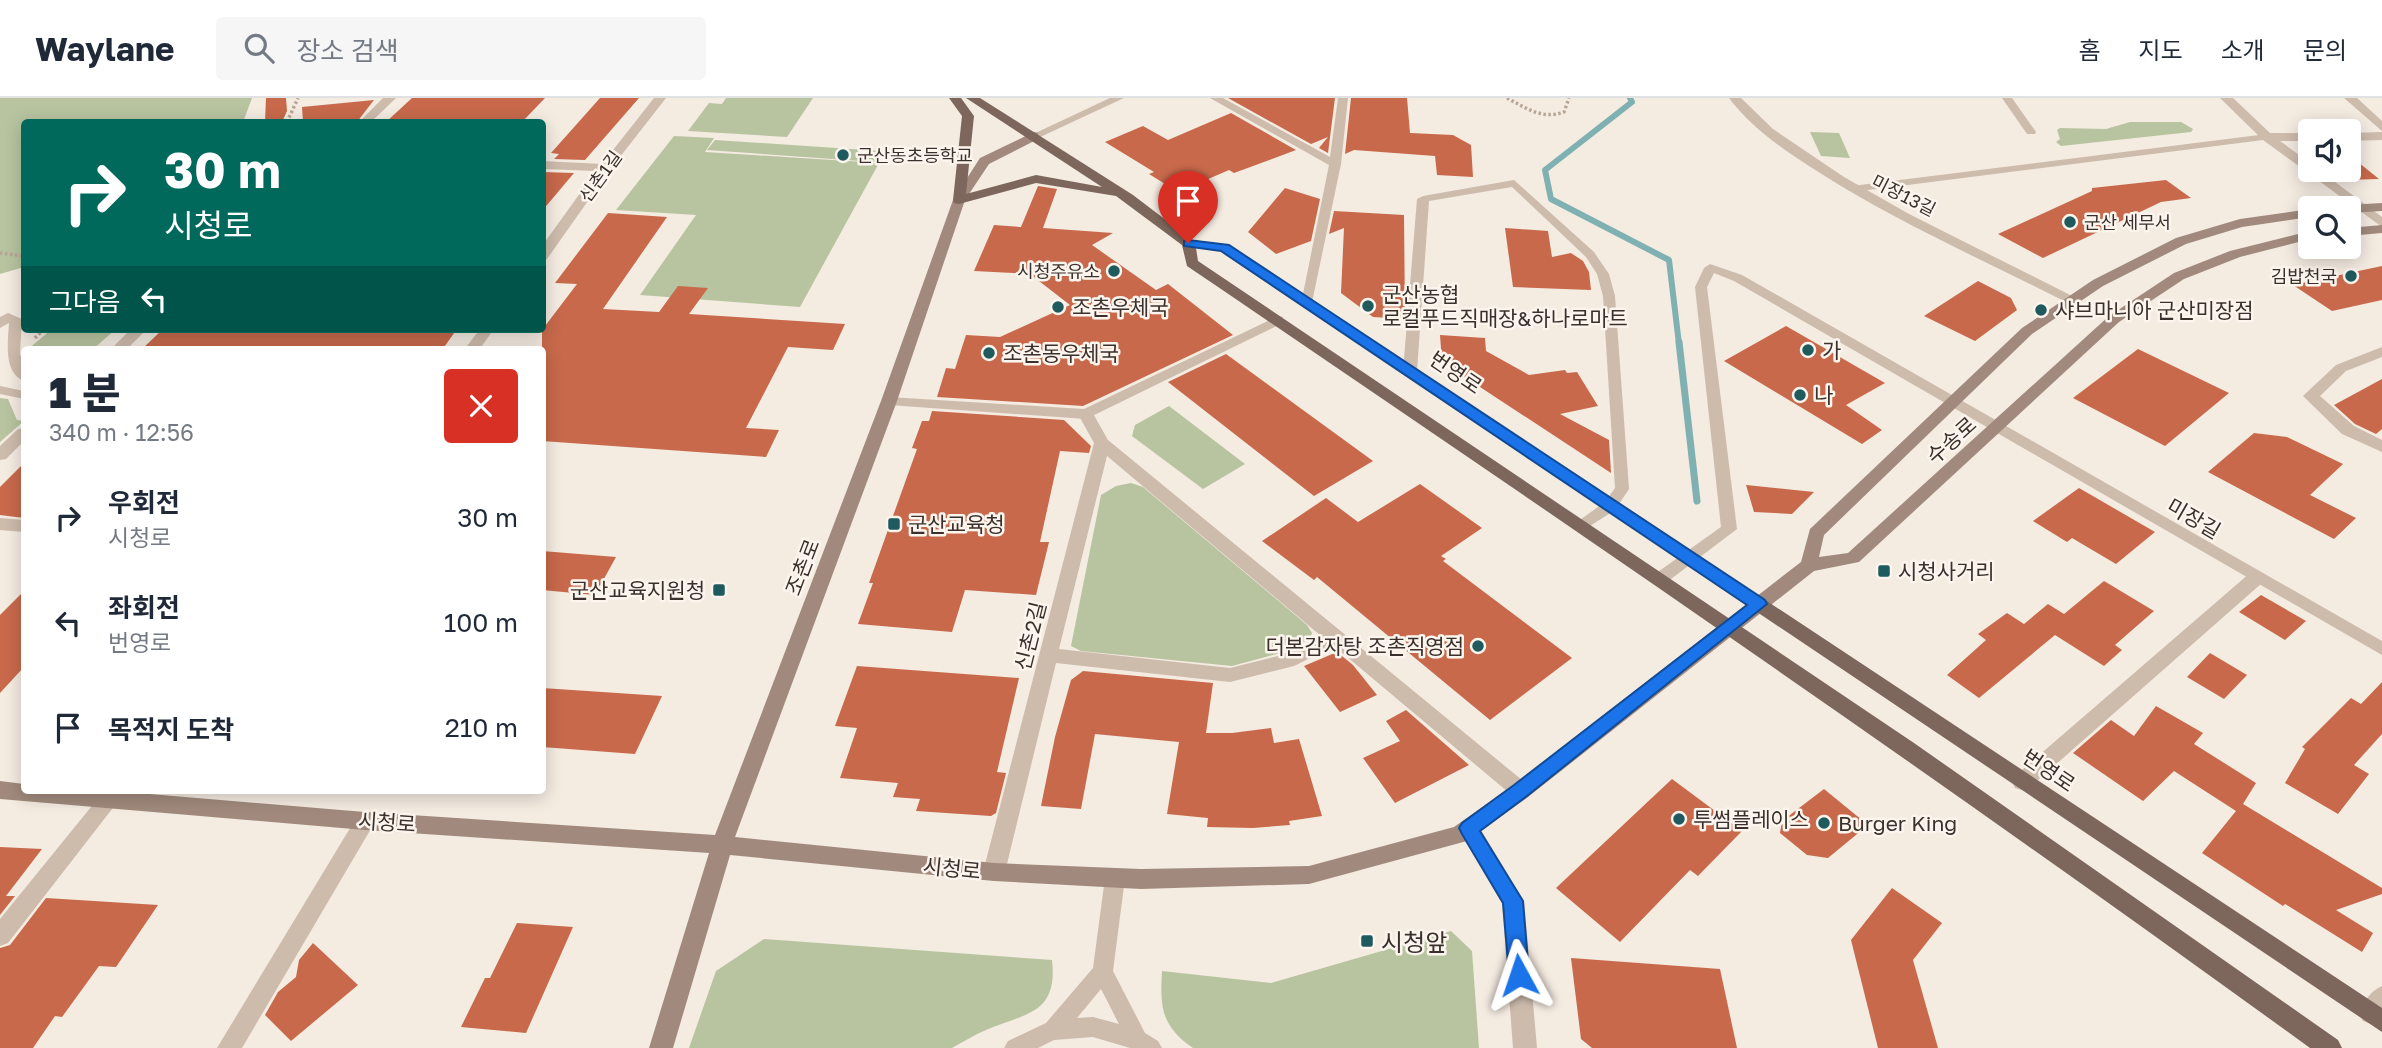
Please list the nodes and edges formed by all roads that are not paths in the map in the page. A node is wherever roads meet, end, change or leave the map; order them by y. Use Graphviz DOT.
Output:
graph roads {
  1 [pos="390,98"];
  2 [pos="660,98"];
  3 [pos="955,98"];
  4 [pos="972,98"];
  5 [pos="1119,98"];
  6 [pos="1215,98"];
  7 [pos="1343,98"];
  8 [pos="1735,98"];
  9 [pos="2007,98"];
  10 [pos="2226,98"];
  11 [pos="2350,98"];
  12 [pos="368,119"];
  13 [pos="2382,127"];
  14 [pos="2031,132"];
  15 [pos="1034,136"];
  16 [pos="2382,136"];
  17 [pos="2298,137"];
  18 [pos="2361,137"];
  19 [pos="2267,138"];
  20 [pos="1335,164"];
  21 [pos="546,165"];
  22 [pos="605,168"];
  23 [pos="1852,189"];
  24 [pos="2339,196"];
  25 [pos="1128,198"];
  26 [pos="959,200"];
  27 [pos="2361,212"];
  28 [pos="2298,216"];
  29 [pos="2380,220"];
  30 [pos="2361,227"];
  31 [pos="2298,238"];
  32 [pos="1188,243"];
  33 [pos="546,250"];
  34 [pos="2073,300"];
  35 [pos="1307,304"];
  36 [pos="1278,320"];
  37 [pos="0,324"];
  38 [pos="136,333"];
  39 [pos="121,346"];
  40 [pos="2382,352"];
  41 [pos="21,371"];
  42 [pos="1410,371"];
  43 [pos="0,390"];
  44 [pos="21,394"];
  45 [pos="889,401"];
  46 [pos="1953,403"];
  47 [pos="1086,414"];
  48 [pos="1992,425"];
  49 [pos="21,436"];
  50 [pos="1102,443"];
  51 [pos="2382,447"];
  52 [pos="3,451"];
  53 [pos="1610,506"];
  54 [pos="0,524"];
  55 [pos="21,526"];
  56 [pos="1582,526"];
  57 [pos="1689,558"];
  58 [pos="1809,565"];
  59 [pos="1661,578"];
  60 [pos="2256,578"];
  61 [pos="1759,604"];
  62 [pos="1730,627"];
  63 [pos="1335,637"];
  64 [pos="2382,649"];
  65 [pos="1049,655"];
  66 [pos="2022,782"];
  67 [pos="0,790"];
  68 [pos="21,791"];
  69 [pos="1521,791"];
  70 [pos="75,794"];
  71 [pos="112,796"];
  72 [pos="365,821"];
  73 [pos="1469,828"];
  74 [pos="722,845"];
  75 [pos="995,872"];
  76 [pos="1115,878"];
  77 [pos="0,936"];
  78 [pos="1103,972"];
  79 [pos="2378,1010"];
  80 [pos="1053,1030"];
  81 [pos="1145,1044"];
  82 [pos="229,1048"];
  83 [pos="661,1048"];
  84 [pos="1015,1048"];
  85 [pos="1525,1048"];
  86 [pos="2330,1048"];
  1 -- 12 [label="street"];
  2 -- 22 [label="street, 신촌1길"];
  3 -- 26 [label="main road"];
  4 -- 15 [label="main road, 번영로"];
  5 -- 15 [label="lane"];
  6 -- 20 [label="lane"];
  7 -- 20 [label="lane"];
  8 -- 23 [label="street, 미장13길"];
  9 -- 14 [label="lane"];
  10 -- 19 [label="street"];
  11 -- 13 [label="street"];
  15 -- 25 [label="main road, 번영로"];
  15 -- 26 [label="street, 조촌로"];
  16 -- 18 [label="street"];
  17 -- 19 [label="street"];
  19 -- 23 [label="lane"];
  19 -- 24 [label="street"];
  20 -- 35 [label="lane"];
  21 -- 22 [label="street"];
  22 -- 33 [label="street, 신촌1길"];
  23 -- 34 [label="street, 미장13길"];
  25 -- 26 [label="main road"];
  25 -- 32 [label="main road, 번영로"];
  26 -- 45 [label="street, 조촌로"];
  27 -- 29 [label="street"];
  28 -- 34 [label="street, 수송로"];
  29 -- 30 [label="street"];
  31 -- 48 [label="street, 수송로"];
  32 -- 35 [label="main road, 번영로"];
  32 -- 36 [label="main road, 번영로"];
  34 -- 46 [label="street, 수송로"];
  35 -- 42 [label="main road, 번영로"];
  36 -- 47 [label="lane"];
  36 -- 56 [label="main road, 번영로"];
  37 -- 41 [label="lane"];
  38 -- 39 [label="street"];
  40 -- 51 [label="street"];
  42 -- 53 [label="main road, 번영로"];
  42 -- 53 [label="lane"];
  43 -- 44 [label="lane"];
  45 -- 47 [label="lane"];
  45 -- 74 [label="street, 조촌로"];
  46 -- 48 [label="lane, 수송로"];
  46 -- 57 [label="lane, 수송로"];
  46 -- 58 [label="street, 수송로"];
  47 -- 50 [label="street"];
  48 -- 58 [label="street, 수송로"];
  48 -- 60 [label="lane, 미장길"];
  49 -- 52 [label="street"];
  50 -- 63 [label="street"];
  50 -- 65 [label="street, 신촌2길"];
  53 -- 56 [label="lane"];
  53 -- 57 [label="main road, 번영로"];
  54 -- 55 [label="street"];
  56 -- 59 [label="main road, 번영로"];
  57 -- 59 [label="lane"];
  57 -- 61 [label="main road, 번영로"];
  58 -- 61 [label="street, 시청로"];
  59 -- 62 [label="main road, 번영로"];
  60 -- 64 [label="lane, 미장길"];
  60 -- 66 [label="street"];
  61 -- 62 [label="street, 시청로"];
  61 -- 66 [label="main road, 번영로"];
  62 -- 69 [label="street, 시청로"];
  62 -- 86 [label="main road, 번영로"];
  63 -- 65 [label="street"];
  63 -- 69 [label="street"];
  65 -- 75 [label="street, 신촌2길"];
  66 -- 79 [label="main road, 번영로"];
  67 -- 68 [label="street, 시청로"];
  69 -- 73 [label="street, 시청로"];
  70 -- 71 [label="street, 시청로"];
  71 -- 72 [label="street, 시청로"];
  71 -- 77 [label="street"];
  72 -- 74 [label="street, 시청로"];
  72 -- 82 [label="street"];
  73 -- 76 [label="street, 시청로"];
  73 -- 85 [label="street"];
  74 -- 75 [label="street, 시청로"];
  74 -- 83 [label="street, 조촌로"];
  75 -- 76 [label="street, 시청로"];
  76 -- 78 [label="lane"];
  78 -- 80 [label="lane"];
  78 -- 81 [label="lane"];
  80 -- 81 [label="lane"];
  80 -- 84 [label="lane"];
}
